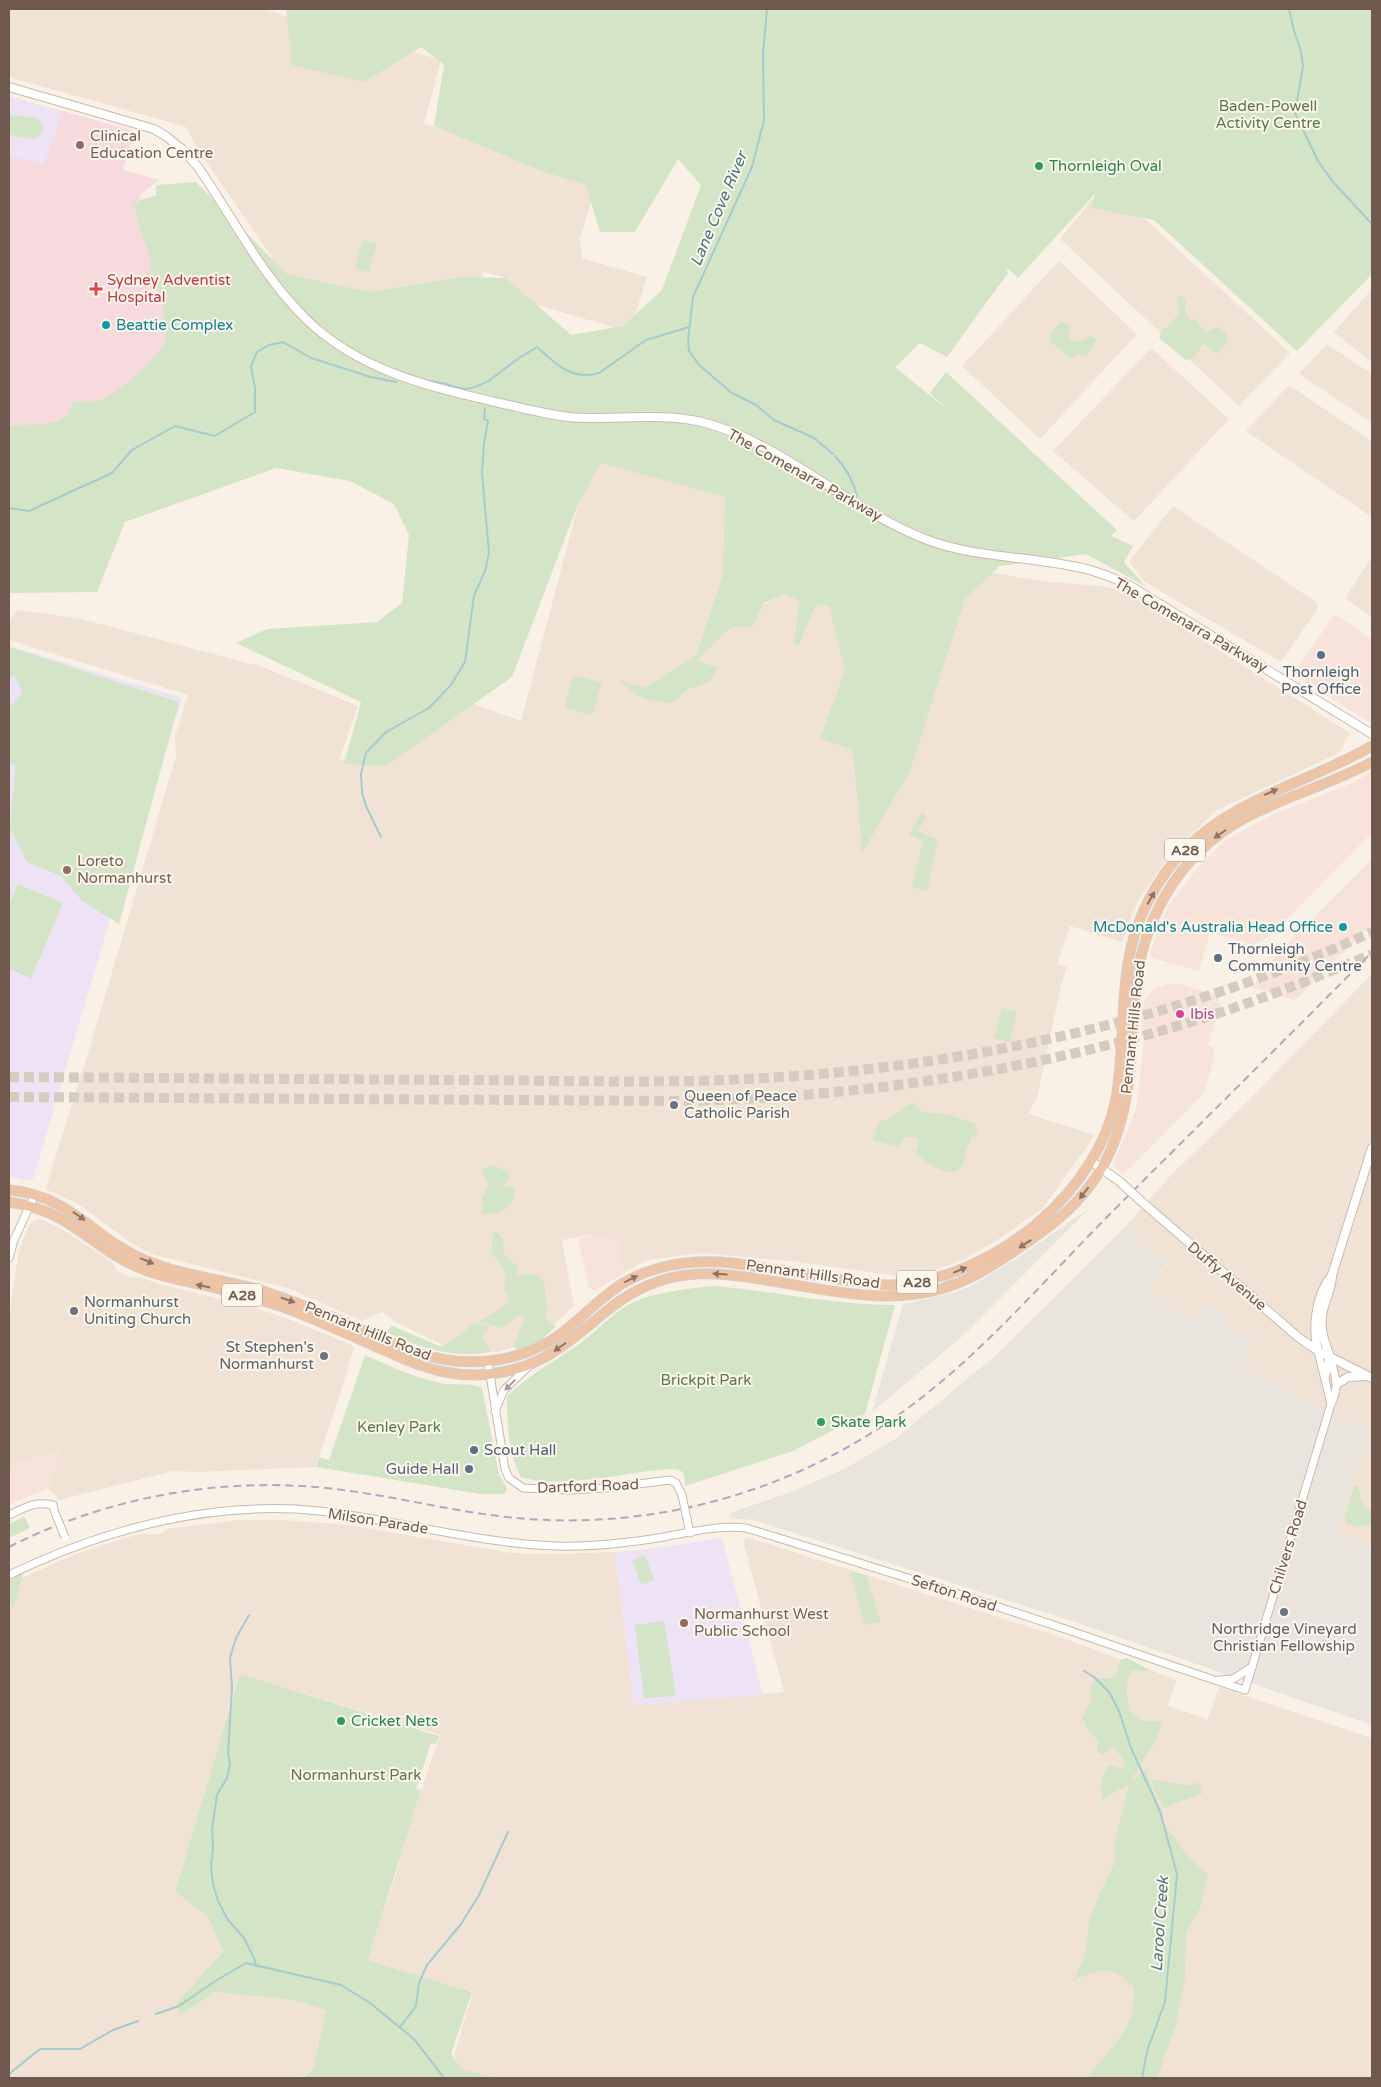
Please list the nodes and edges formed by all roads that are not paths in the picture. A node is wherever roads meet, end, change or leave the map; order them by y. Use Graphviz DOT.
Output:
graph roads {
  1 [pos="9,87"];
  2 [pos="1372,734"];
  3 [pos="1372,746"];
  4 [pos="1372,762"];
  5 [pos="1372,1148"];
  6 [pos="1091,1161"];
  7 [pos="1101,1168"];
  8 [pos="9,1190"];
  9 [pos="35,1194"];
  10 [pos="9,1202"];
  11 [pos="30,1206"];
  12 [pos="9,1258"];
  13 [pos="1332,1275"];
  14 [pos="1322,1334"];
  15 [pos="1318,1351"];
  16 [pos="1330,1357"];
  17 [pos="488,1362"];
  18 [pos="532,1364"];
  19 [pos="490,1374"];
  20 [pos="1325,1376"];
  21 [pos="1370,1377"];
  22 [pos="1337,1384"];
  23 [pos="1332,1404"];
  24 [pos="495,1411"];
  25 [pos="9,1515"];
  26 [pos="690,1533"];
  27 [pos="69,1549"];
  28 [pos="9,1575"];
  29 [pos="1252,1667"];
  30 [pos="1214,1680"];
  31 [pos="1245,1690"];
  1 -- 2 [label="main road, The Comenarra Parkway"];
  6 -- 3 [label="highway, Pennant Hills Road / A28, one-way"];
  4 -- 7 [label="highway, Pennant Hills Road / A28, one-way"];
  5 -- 13 [label="main road"];
  6 -- 7 [label="main road, Duffy Avenue"];
  17 -- 6 [label="highway, Pennant Hills Road / A28, one-way"];
  7 -- 15 [label="main road, Duffy Avenue, bridge"];
  7 -- 18 [label="highway, Pennant Hills Road / A28, one-way"];
  8 -- 9 [label="highway, Pennant Hills Road / A28"];
  9 -- 11 [label="street"];
  9 -- 17 [label="highway, Pennant Hills Road / A28, one-way"];
  10 -- 11 [label="highway, Pennant Hills Road / A28"];
  11 -- 12 [label="street"];
  19 -- 11 [label="highway, Pennant Hills Road / A28, one-way"];
  13 -- 14 [label="main road"];
  13 -- 15 [label="main road"];
  14 -- 15 [label="main road"];
  14 -- 16 [label="main road"];
  15 -- 16 [label="main road, Duffy Avenue"];
  15 -- 20 [label="street"];
  16 -- 20 [label="main road"];
  16 -- 21 [label="main road, Duffy Avenue"];
  16 -- 22 [label="street, Chilvers Road"];
  17 -- 19 [label="street, Dartford Road"];
  18 -- 19 [label="highway, Pennant Hills Road / A28"];
  18 -- 24 [label="street, one-way"];
  19 -- 24 [label="street, Dartford Road"];
  20 -- 23 [label="street"];
  21 -- 22 [label="main road"];
  22 -- 23 [label="street, Chilvers Road"];
  23 -- 29 [label="street, Chilvers Road"];
  24 -- 26 [label="street, Dartford Road, bridge"];
  25 -- 27 [label="street, bridge"];
  26 -- 27 [label="street, Milson Parade"];
  26 -- 30 [label="street, Sefton Road"];
  27 -- 28 [label="street, Milson Parade"];
  29 -- 30 [label="street, Sefton Road"];
  29 -- 31 [label="street, Chilvers Road"];
  30 -- 31 [label="street, Sefton Road"];
}
